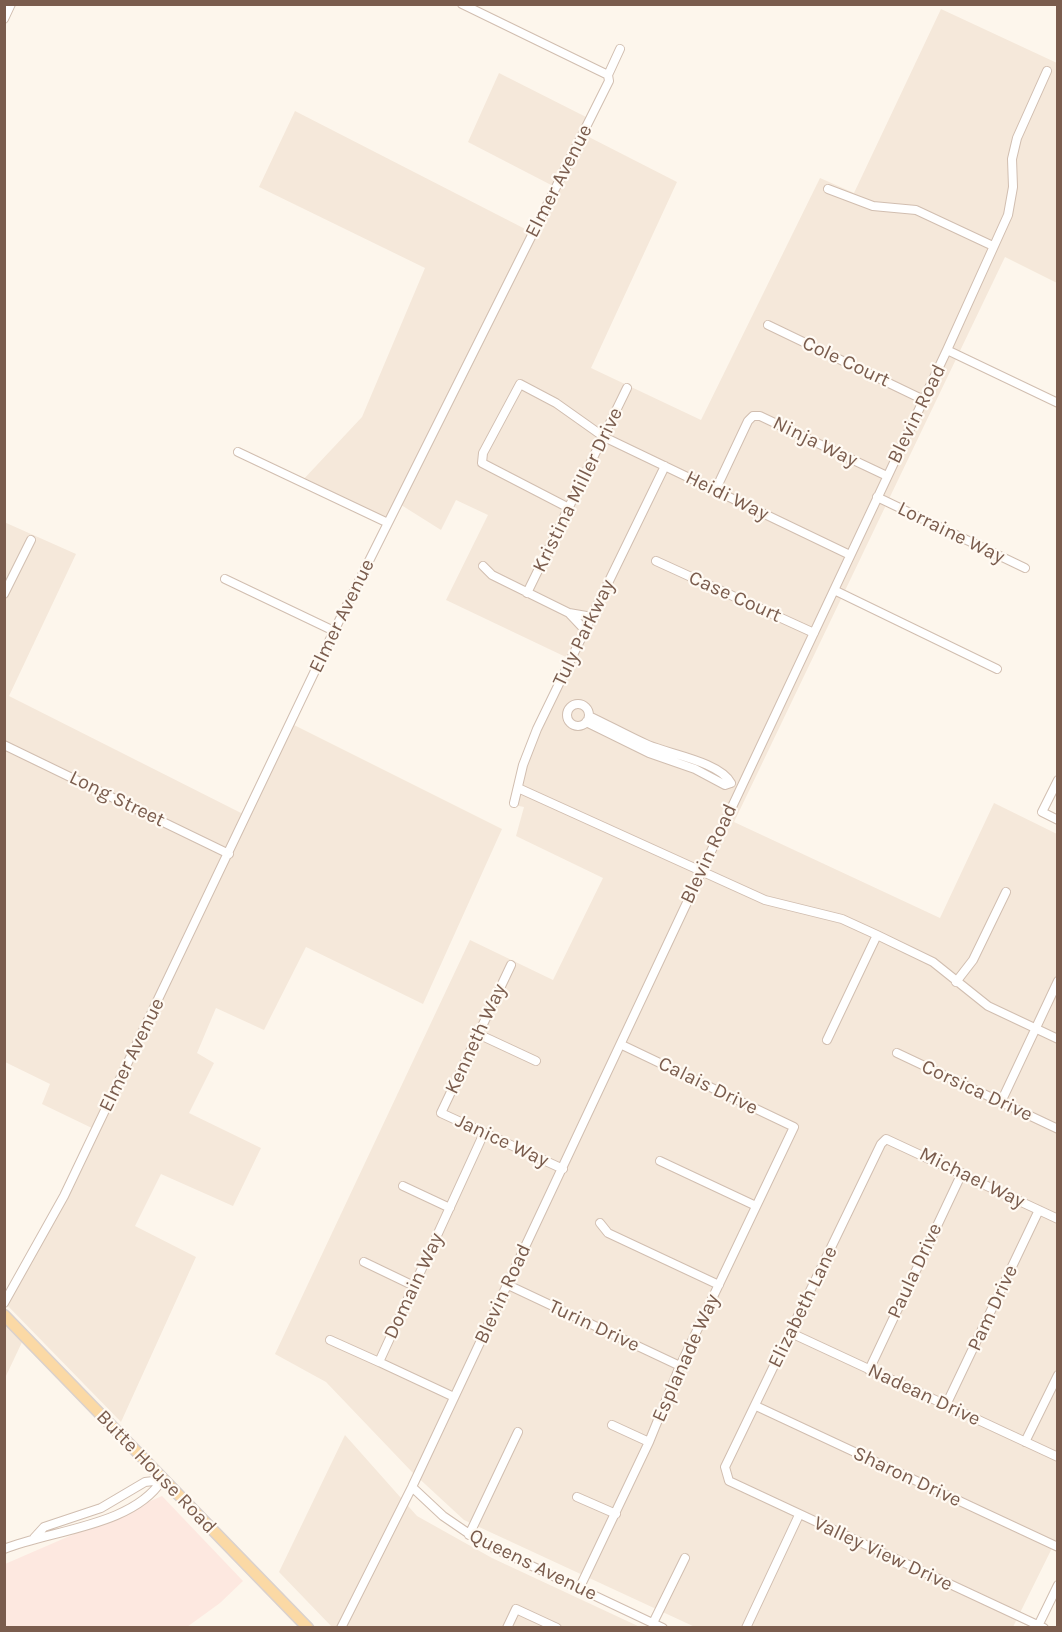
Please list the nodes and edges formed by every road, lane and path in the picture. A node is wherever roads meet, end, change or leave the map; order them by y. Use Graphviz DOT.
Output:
graph roads {
  1 [pos="11,4"];
  2 [pos="462,4"];
  3 [pos="4,19"];
  4 [pos="621,49"];
  5 [pos="1047,71"];
  6 [pos="608,75"];
  7 [pos="828,189"];
  8 [pos="993,246"];
  9 [pos="768,325"];
  10 [pos="947,350"];
  11 [pos="627,388"];
  12 [pos="924,400"];
  13 [pos="1058,403"];
  14 [pos="604,437"];
  15 [pos="238,452"];
  16 [pos="665,466"];
  17 [pos="887,477"];
  18 [pos="715,490"];
  19 [pos="877,497"];
  20 [pos="569,508"];
  21 [pos="388,523"];
  22 [pos="31,540"];
  23 [pos="850,555"];
  24 [pos="656,561"];
  25 [pos="483,566"];
  26 [pos="1025,568"];
  27 [pos="8,579"];
  28 [pos="225,579"];
  29 [pos="834,590"];
  30 [pos="528,593"];
  31 [pos="4,594"];
  32 [pos="569,613"];
  33 [pos="592,617"];
  34 [pos="585,630"];
  35 [pos="334,632"];
  36 [pos="814,633"];
  37 [pos="997,669"];
  38 [pos="587,719"];
  39 [pos="4,745"];
  40 [pos="1058,780"];
  41 [pos="740,787"];
  42 [pos="518,788"];
  43 [pos="514,803"];
  44 [pos="1058,820"];
  45 [pos="229,854"];
  46 [pos="700,870"];
  47 [pos="1006,892"];
  48 [pos="877,935"];
  49 [pos="511,965"];
  50 [pos="1058,981"];
  51 [pos="956,982"];
  52 [pos="1035,1028"];
  53 [pos="478,1034"];
  54 [pos="1058,1039"];
  55 [pos="827,1040"];
  56 [pos="622,1045"];
  57 [pos="897,1053"];
  58 [pos="536,1061"];
  59 [pos="1001,1102"];
  60 [pos="441,1113"];
  61 [pos="794,1127"];
  62 [pos="1058,1129"];
  63 [pos="484,1133"];
  64 [pos="886,1139"];
  65 [pos="660,1161"];
  66 [pos="562,1169"];
  67 [pos="962,1173"];
  68 [pos="403,1186"];
  69 [pos="756,1206"];
  70 [pos="450,1208"];
  71 [pos="1039,1210"];
  72 [pos="1058,1219"];
  73 [pos="600,1222"];
  74 [pos="364,1262"];
  75 [pos="508,1285"];
  76 [pos="719,1285"];
  77 [pos="414,1286"];
  78 [pos="4,1304"];
  79 [pos="4,1315"];
  80 [pos="791,1333"];
  81 [pos="330,1340"];
  82 [pos="379,1362"];
  83 [pos="680,1366"];
  84 [pos="869,1370"];
  85 [pos="1058,1374"];
  86 [pos="454,1397"];
  87 [pos="946,1405"];
  88 [pos="756,1406"];
  89 [pos="612,1425"];
  90 [pos="518,1432"];
  91 [pos="649,1442"];
  92 [pos="1025,1442"];
  93 [pos="1058,1457"];
  94 [pos="725,1476"];
  95 [pos="162,1480"];
  96 [pos="412,1487"];
  97 [pos="577,1497"];
  98 [pos="615,1514"];
  99 [pos="799,1515"];
  100 [pos="469,1535"];
  101 [pos="33,1538"];
  102 [pos="1058,1547"];
  103 [pos="4,1549"];
  104 [pos="685,1558"];
  105 [pos="1058,1585"];
  106 [pos="579,1589"];
  107 [pos="653,1623"];
  108 [pos="1040,1627"];
  109 [pos="308,1628"];
  110 [pos="341,1628"];
  111 [pos="507,1628"];
  112 [pos="557,1628"];
  113 [pos="663,1628"];
  114 [pos="746,1628"];
  1 -- 3 [label="street"];
  2 -- 6 [label="street"];
  4 -- 6 [label="street, Elmer Avenue"];
  5 -- 8 [label="street, Blevin Road"];
  6 -- 21 [label="street, Elmer Avenue"];
  7 -- 8 [label="street"];
  8 -- 10 [label="street, Blevin Road"];
  9 -- 12 [label="street, Cole Court"];
  10 -- 12 [label="street, Blevin Road"];
  10 -- 13 [label="street"];
  11 -- 14 [label="street, Kristina Miller Drive"];
  12 -- 17 [label="street, Blevin Road"];
  14 -- 16 [label="street, Heidi Way"];
  14 -- 20 [label="street, Kristina Miller Drive"];
  14 -- 20 [label="street, Heidi Way"];
  15 -- 21 [label="street"];
  16 -- 18 [label="street, Heidi Way"];
  16 -- 33 [label="street, Tuly Parkway"];
  17 -- 18 [label="street, Ninja Way"];
  17 -- 19 [label="street, Blevin Road"];
  18 -- 23 [label="street, Heidi Way"];
  19 -- 23 [label="street, Blevin Road"];
  19 -- 26 [label="street, Lorraine Way"];
  20 -- 30 [label="street, Kristina Miller Drive"];
  21 -- 35 [label="street, Elmer Avenue"];
  22 -- 27 [label="street"];
  23 -- 29 [label="street, Blevin Road"];
  24 -- 36 [label="street, Case Court"];
  25 -- 30 [label="street"];
  27 -- 31 [label="street"];
  28 -- 35 [label="street"];
  29 -- 36 [label="street, Blevin Road"];
  29 -- 37 [label="street"];
  30 -- 32 [label="street"];
  32 -- 33 [label="street"];
  32 -- 34 [label="street"];
  33 -- 34 [label="street, Tuly Parkway"];
  34 -- 42 [label="street, Tuly Parkway"];
  35 -- 45 [label="street, Elmer Avenue"];
  36 -- 41 [label="street, Blevin Road"];
  38 -- 41 [label="street"];
  39 -- 45 [label="street, Long Street"];
  40 -- 44 [label="street"];
  41 -- 46 [label="street, Blevin Road"];
  42 -- 43 [label="street, Tuly Parkway"];
  42 -- 46 [label="street"];
  45 -- 78 [label="street, Elmer Avenue"];
  46 -- 48 [label="street"];
  46 -- 56 [label="street, Blevin Road"];
  47 -- 51 [label="street"];
  48 -- 51 [label="street"];
  48 -- 55 [label="street"];
  49 -- 53 [label="street, Kenneth Way"];
  50 -- 52 [label="street"];
  51 -- 52 [label="street"];
  52 -- 54 [label="street"];
  52 -- 59 [label="street"];
  53 -- 58 [label="street"];
  53 -- 60 [label="street, Kenneth Way"];
  56 -- 61 [label="street, Calais Drive"];
  56 -- 66 [label="street, Blevin Road"];
  57 -- 59 [label="street, Corsica Drive"];
  59 -- 62 [label="street, Corsica Drive"];
  60 -- 63 [label="street, Janice Way"];
  61 -- 69 [label="street, Esplanade Way"];
  63 -- 66 [label="street, Janice Way"];
  63 -- 70 [label="street, Domain Way"];
  64 -- 67 [label="street, Michael Way"];
  64 -- 80 [label="street, Elizabeth Lane"];
  65 -- 69 [label="street"];
  66 -- 75 [label="street, Blevin Road"];
  67 -- 71 [label="street, Michael Way"];
  67 -- 84 [label="street, Paula Drive"];
  68 -- 70 [label="street"];
  69 -- 76 [label="street, Esplanade Way"];
  70 -- 77 [label="street, Domain Way"];
  71 -- 72 [label="street, Michael Way"];
  71 -- 87 [label="street, Pam Drive"];
  73 -- 76 [label="street"];
  74 -- 77 [label="street"];
  75 -- 83 [label="street, Turin Drive"];
  75 -- 86 [label="street, Blevin Road"];
  76 -- 83 [label="street, Esplanade Way"];
  77 -- 82 [label="street, Domain Way"];
  79 -- 95 [label="main road, Butte House Road"];
  80 -- 84 [label="street, Nadean Drive"];
  80 -- 88 [label="street, Elizabeth Lane"];
  81 -- 82 [label="street"];
  82 -- 86 [label="street, Domain Way"];
  83 -- 91 [label="street, Esplanade Way"];
  84 -- 87 [label="street, Nadean Drive"];
  85 -- 92 [label="street"];
  86 -- 96 [label="street, Blevin Road"];
  87 -- 92 [label="street, Nadean Drive"];
  88 -- 94 [label="street, Elizabeth Lane"];
  88 -- 102 [label="street, Sharon Drive"];
  89 -- 91 [label="street"];
  90 -- 100 [label="street"];
  91 -- 98 [label="street, Esplanade Way"];
  92 -- 93 [label="street, Nadean Drive"];
  94 -- 99 [label="street, Valley View Drive"];
  95 -- 101 [label="street"];
  95 -- 101 [label="street"];
  95 -- 109 [label="main road, Butte House Road"];
  96 -- 100 [label="street, Queens Avenue"];
  96 -- 110 [label="street, Blevin Road"];
  97 -- 98 [label="street"];
  98 -- 106 [label="street, Esplanade Way"];
  99 -- 108 [label="street, Valley View Drive"];
  99 -- 114 [label="street"];
  100 -- 106 [label="street, Queens Avenue"];
  101 -- 103 [label="street"];
  104 -- 107 [label="street"];
  105 -- 108 [label="street"];
  106 -- 107 [label="street, Queens Avenue"];
  107 -- 113 [label="street, Queens Avenue"];
  111 -- 112 [label="street"];
}
